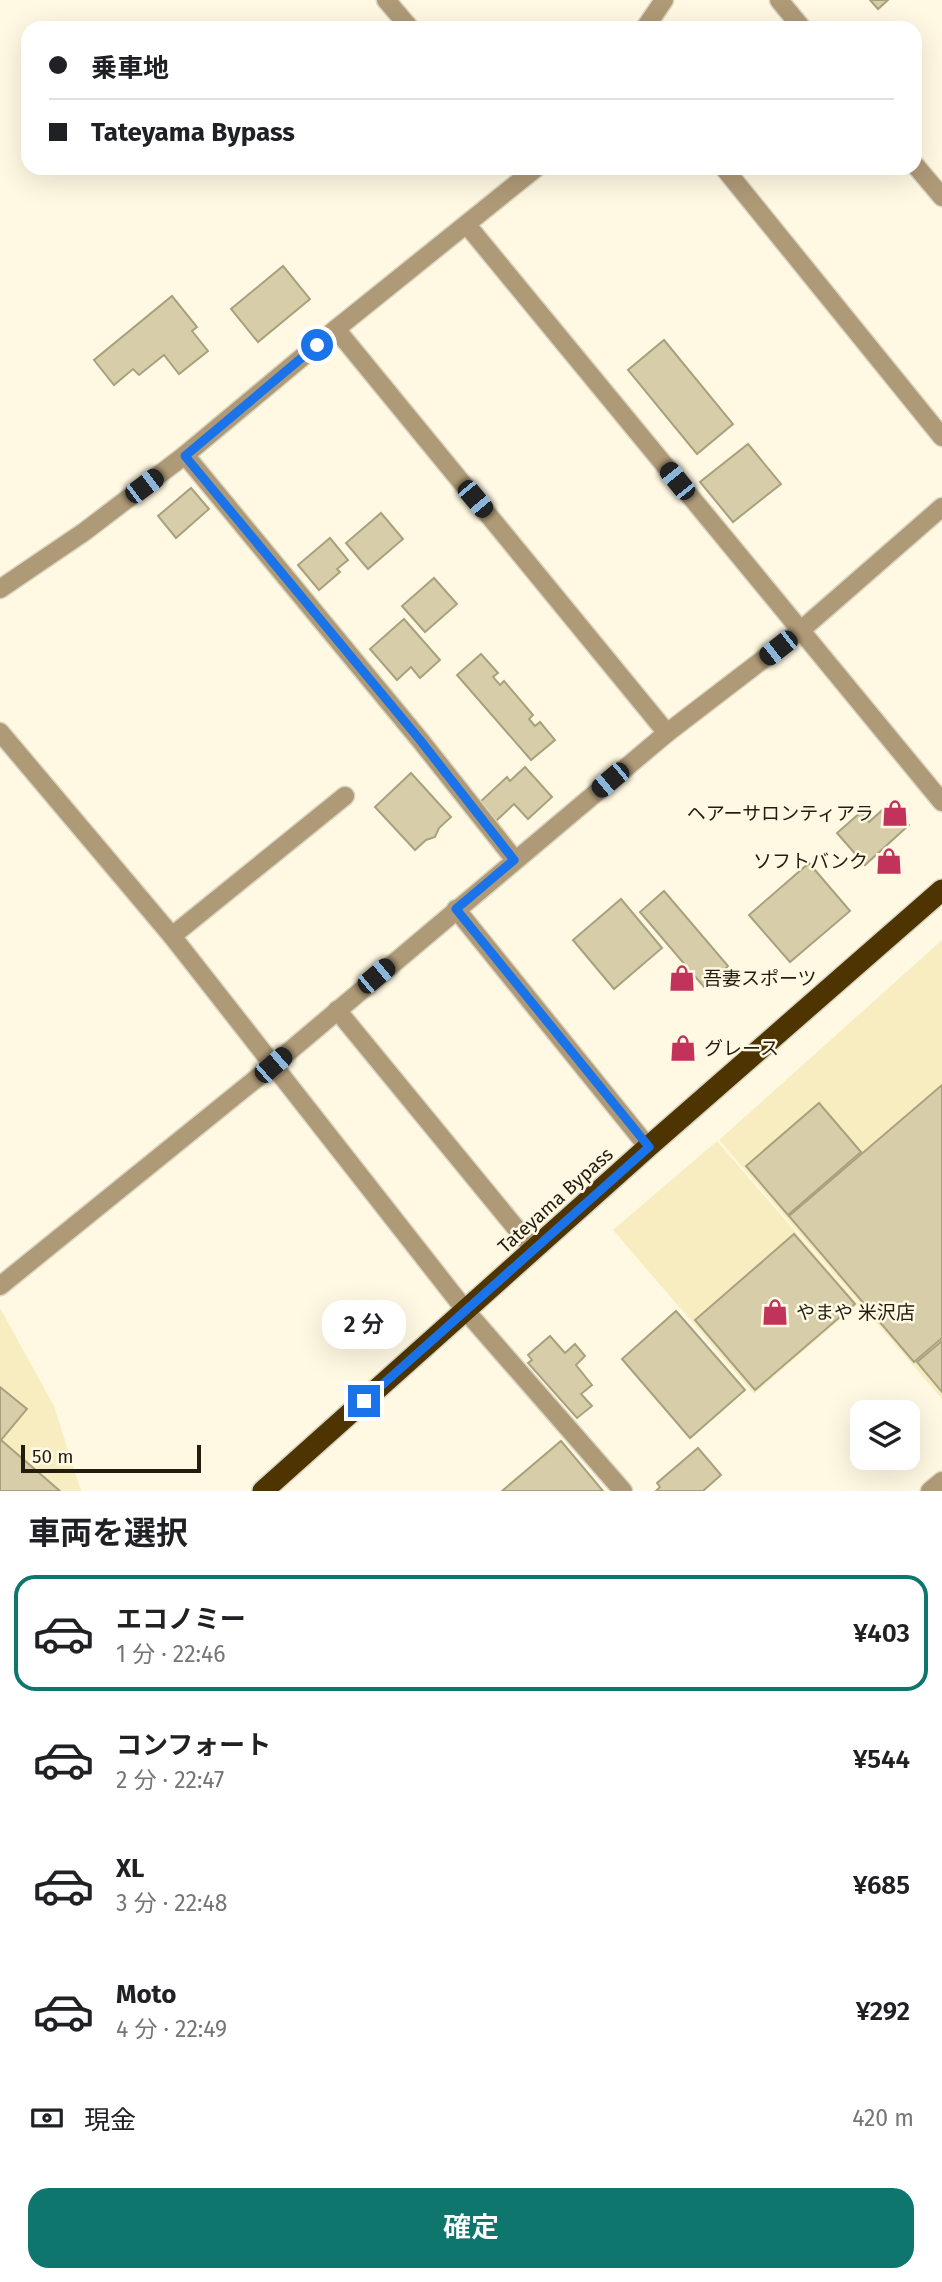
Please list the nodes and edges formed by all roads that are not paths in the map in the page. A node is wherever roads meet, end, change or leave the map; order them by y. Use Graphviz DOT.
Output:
graph roads {
  1 [pos="386,0"];
  2 [pos="664,0"];
  3 [pos="784,2"];
  4 [pos="404,21"];
  5 [pos="650,21"];
  6 [pos="797,21"];
  7 [pos="922,173"];
  8 [pos="526,175"];
  9 [pos="730,175"];
  10 [pos="942,197"];
  11 [pos="467,225"];
  12 [pos="336,329"];
  13 [pos="942,437"];
  14 [pos="185,456"];
  15 [pos="942,507"];
  16 [pos="0,589"];
  17 [pos="800,631"];
  18 [pos="0,732"];
  19 [pos="667,733"];
  20 [pos="345,796"];
  21 [pos="942,802"];
  22 [pos="514,860"];
  23 [pos="942,890"];
  24 [pos="456,909"];
  25 [pos="172,936"];
  26 [pos="337,1010"];
  27 [pos="273,1065"];
  28 [pos="649,1147"];
  29 [pos="534,1250"];
  30 [pos="0,1286"];
  31 [pos="466,1311"];
  32 [pos="942,1481"];
  33 [pos="263,1491"];
  34 [pos="623,1491"];
  35 [pos="930,1491"];
  1 -- 4 [label="street"];
  2 -- 5 [label="street"];
  3 -- 6 [label="street"];
  7 -- 10 [label="street"];
  8 -- 11 [label="street"];
  9 -- 13 [label="street"];
  11 -- 12 [label="street"];
  11 -- 17 [label="street"];
  12 -- 14 [label="street"];
  12 -- 19 [label="street"];
  14 -- 16 [label="street"];
  14 -- 22 [label="street"];
  15 -- 17 [label="street"];
  17 -- 19 [label="street"];
  17 -- 21 [label="street"];
  18 -- 25 [label="street"];
  19 -- 22 [label="street"];
  20 -- 25 [label="street"];
  22 -- 24 [label="street"];
  23 -- 28 [label="highway, Tateyama Bypass"];
  24 -- 26 [label="street"];
  24 -- 28 [label="street"];
  25 -- 27 [label="street"];
  26 -- 27 [label="street"];
  26 -- 29 [label="street"];
  27 -- 30 [label="street"];
  27 -- 31 [label="street"];
  28 -- 29 [label="highway, Tateyama Bypass"];
  29 -- 31 [label="highway, Tateyama Bypass"];
  31 -- 33 [label="highway, Tateyama Bypass"];
  31 -- 34 [label="street"];
  32 -- 35 [label="street"];
}
